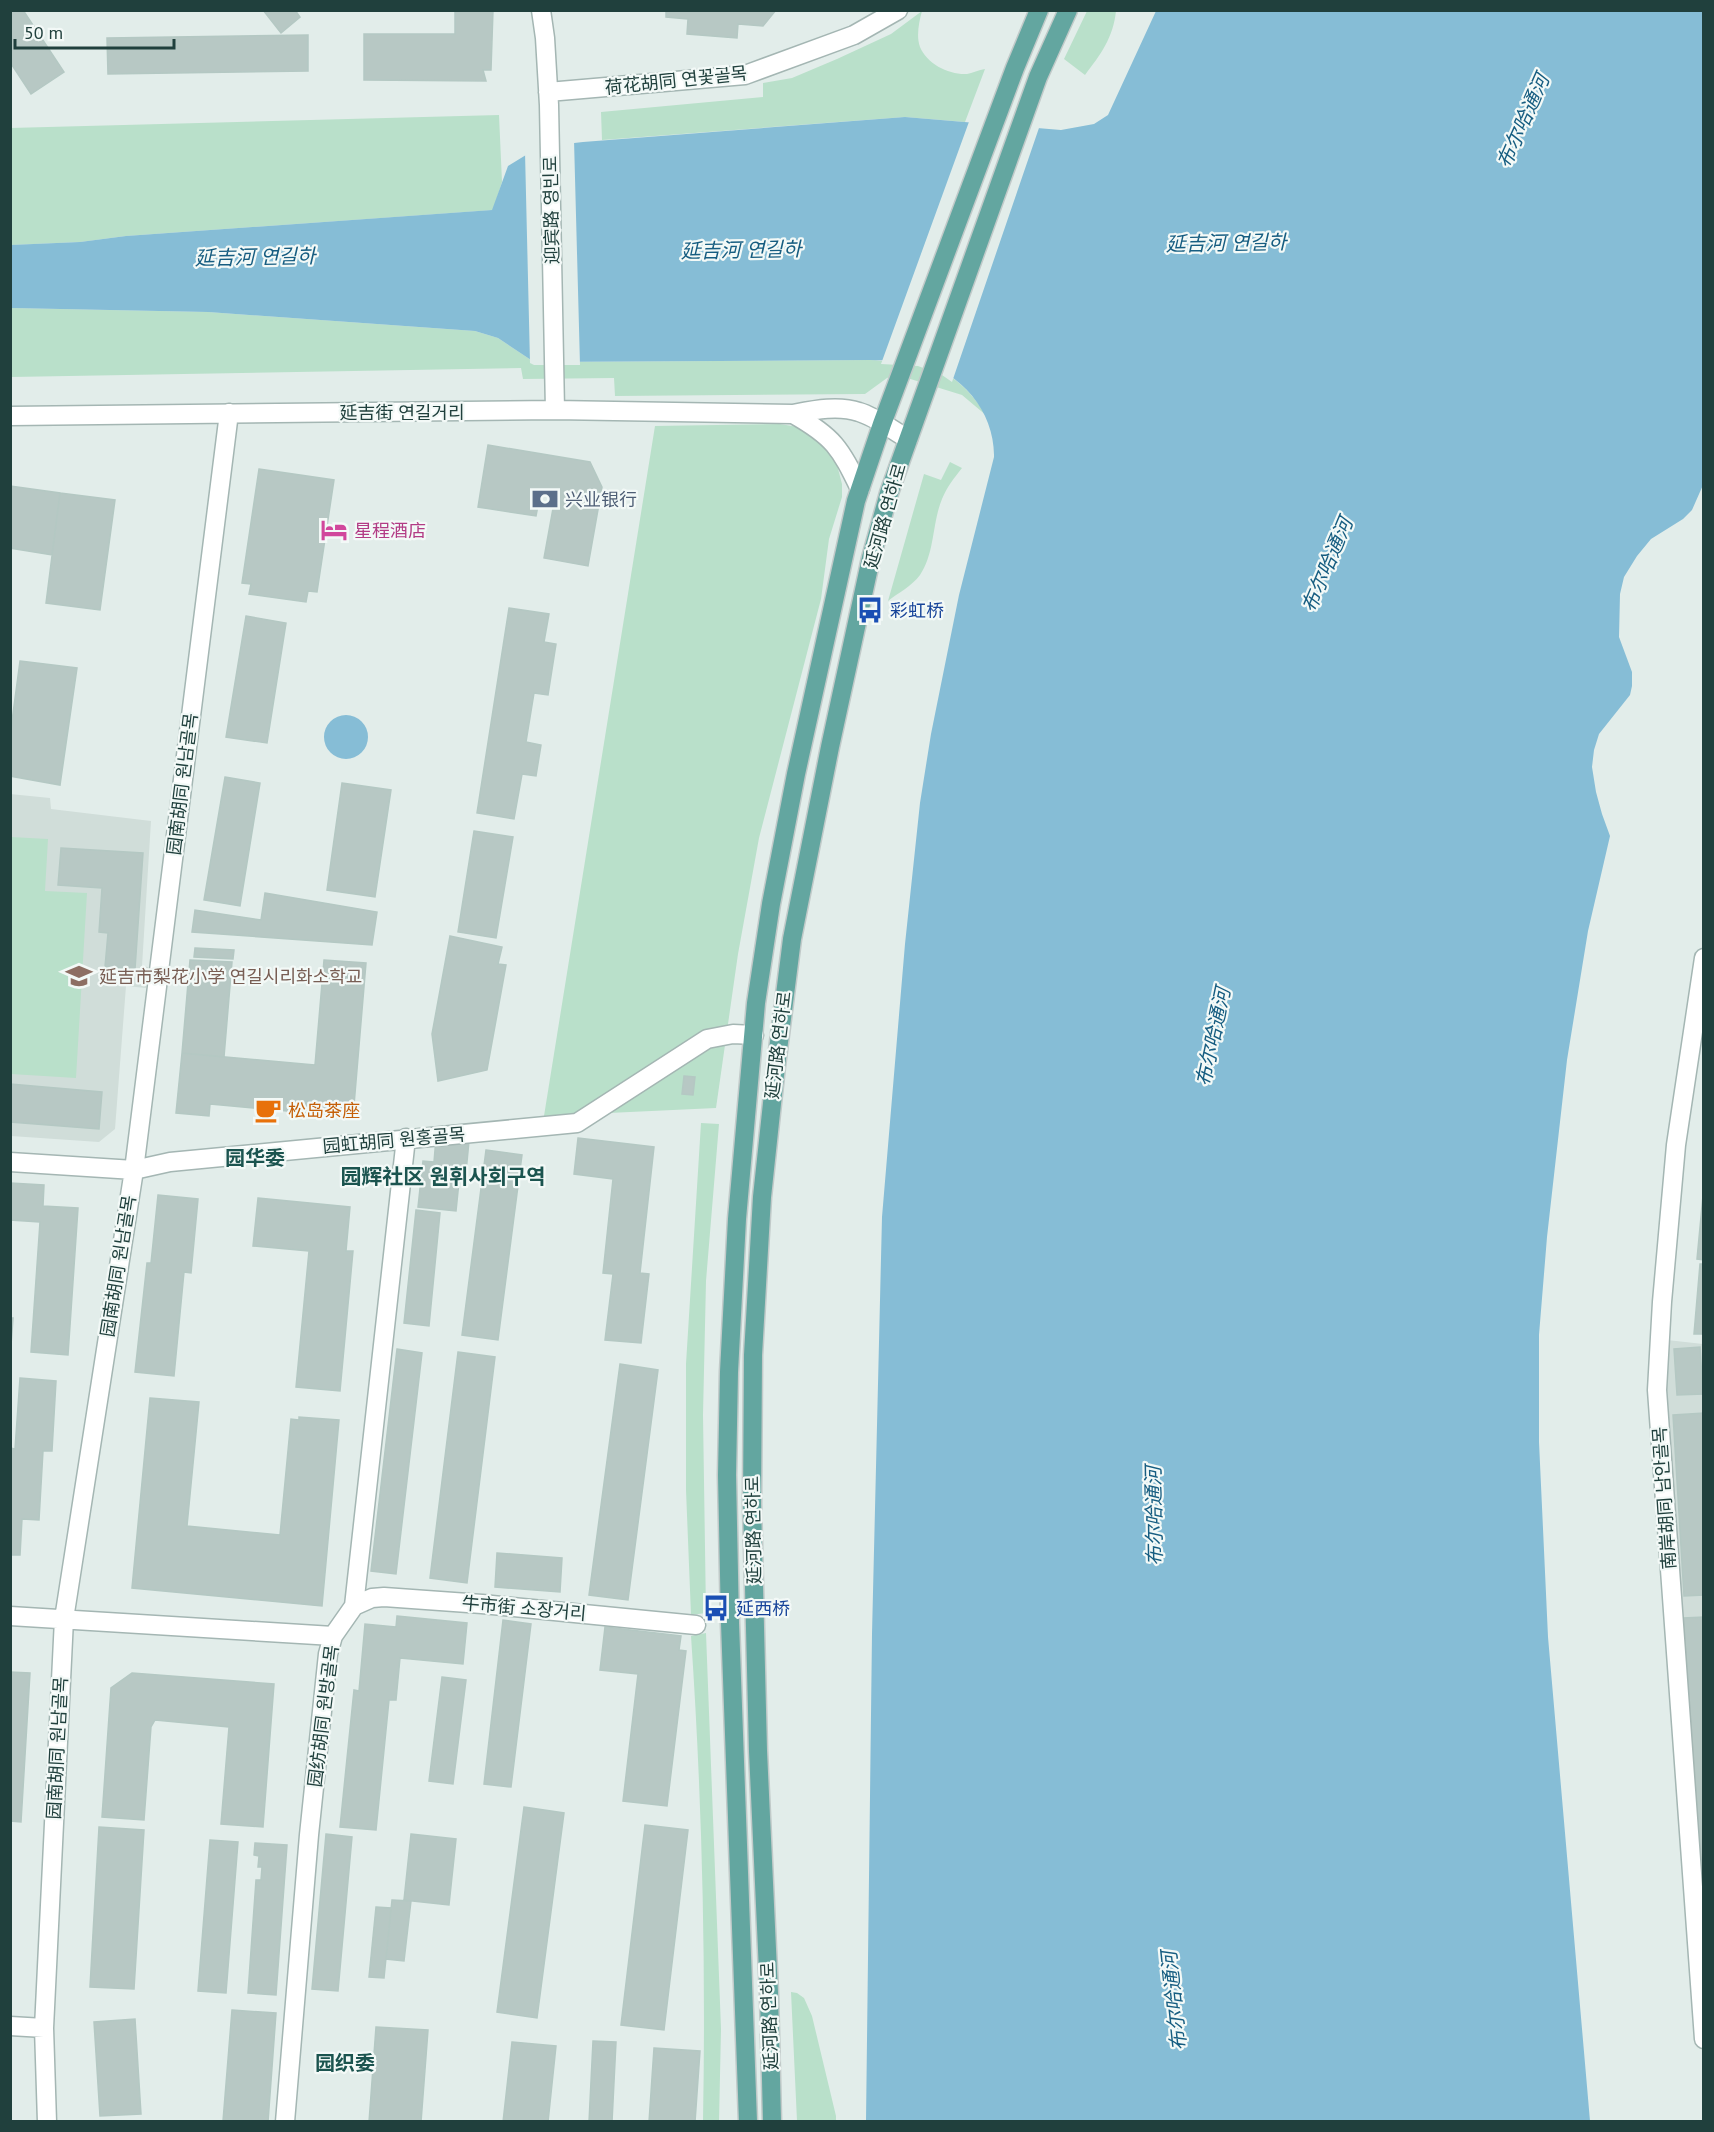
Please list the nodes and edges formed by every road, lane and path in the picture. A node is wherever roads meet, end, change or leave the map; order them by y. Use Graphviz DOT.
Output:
graph roads {
  1 [pos="541,10"];
  2 [pos="898,10"];
  3 [pos="1039,10"];
  4 [pos="1068,10"];
  5 [pos="548,92"];
  6 [pos="555,402"];
  7 [pos="229,413"];
  8 [pos="793,414"];
  9 [pos="10,416"];
  10 [pos="885,417"];
  11 [pos="908,439"];
  12 [pos="860,489"];
  13 [pos="1704,958"];
  14 [pos="754,1035"];
  15 [pos="406,1138"];
  16 [pos="10,1162"];
  17 [pos="134,1170"];
  18 [pos="354,1606"];
  19 [pos="10,1617"];
  20 [pos="64,1619"];
  21 [pos="696,1625"];
  22 [pos="333,1635"];
  23 [pos="1698,1906"];
  24 [pos="10,2026"];
  25 [pos="44,2028"];
  26 [pos="1704,2039"];
  27 [pos="46,2121"];
  28 [pos="285,2121"];
  29 [pos="748,2121"];
  30 [pos="772,2121"];
  1 -- 5 [label="street, 迎宾路 영빈로"];
  2 -- 5 [label="street, 荷花胡同 연꽃골목"];
  3 -- 10 [label="main road, 延河路 연하로"];
  4 -- 11 [label="main road, 延河路 연하로"];
  5 -- 6 [label="street, 迎宾路 영빈로"];
  6 -- 7 [label="street, 延吉街 연길거리"];
  6 -- 8 [label="street, 延吉街 연길거리"];
  7 -- 9 [label="street, 延吉街 연길거리"];
  7 -- 17 [label="street, 园南胡同 원남골목"];
  8 -- 10 [label="street, 延吉街 연길거리"];
  8 -- 12 [label="street, 延吉街 연길거리"];
  10 -- 11 [label="street, 延吉街 연길거리"];
  10 -- 12 [label="main road, 延河路 연하로"];
  11 -- 30 [label="main road, 延河路 연하로"];
  12 -- 14 [label="main road, 延河路 연하로"];
  13 -- 23 [label="street, 南岸胡同 남안골목"];
  14 -- 15 [label="street, 园虹胡同 원홍골목"];
  14 -- 29 [label="main road, 延河路 연하로"];
  15 -- 17 [label="street, 园虹胡同 원홍골목"];
  15 -- 18 [label="street, 园纺胡同 원방골목"];
  16 -- 17 [label="street, 园虹胡同 원홍골목"];
  17 -- 20 [label="street, 园南胡同 원남골목"];
  18 -- 21 [label="street, 牛市街 소장거리"];
  18 -- 22 [label="street, 园纺胡同 원방골목"];
  19 -- 20 [label="street"];
  20 -- 22 [label="street"];
  20 -- 25 [label="street, 园南胡同 원남골목"];
  22 -- 28 [label="street, 园纺胡同 원방골목"];
  23 -- 26 [label="street, 南岸胡同 남안골목"];
  24 -- 25 [label="street"];
  25 -- 27 [label="street, 园南胡同 원남골목"];
}
